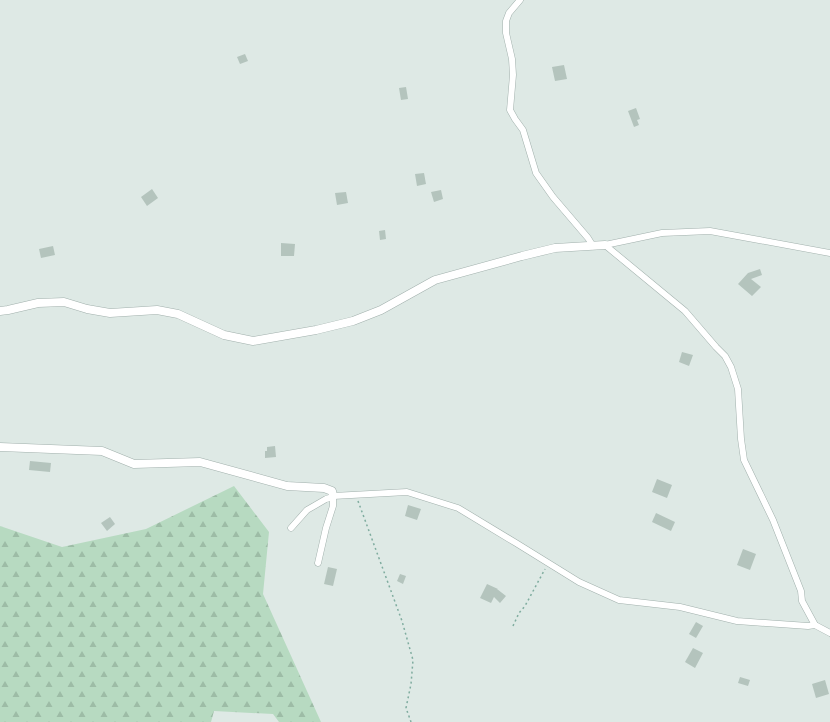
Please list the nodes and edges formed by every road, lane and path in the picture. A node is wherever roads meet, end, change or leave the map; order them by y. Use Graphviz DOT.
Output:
graph roads {
  1 [pos="520,0"];
  2 [pos="606,245"];
  3 [pos="593,246"];
  4 [pos="830,253"];
  5 [pos="0,311"];
  6 [pos="0,447"];
  7 [pos="356,495"];
  8 [pos="333,496"];
  9 [pos="291,528"];
  10 [pos="318,563"];
  11 [pos="548,563"];
  12 [pos="513,626"];
  13 [pos="815,626"];
  14 [pos="830,633"];
  15 [pos="410,722"];
  1 -- 3 [label="street"];
  2 -- 3 [label="street"];
  2 -- 4 [label="street"];
  2 -- 13 [label="street"];
  3 -- 5 [label="street"];
  6 -- 8 [label="street"];
  7 -- 8 [label="street"];
  7 -- 11 [label="street"];
  7 -- 15 [label="path"];
  8 -- 9 [label="street"];
  8 -- 10 [label="street"];
  11 -- 12 [label="path"];
  11 -- 13 [label="street"];
  13 -- 14 [label="street"];
}
